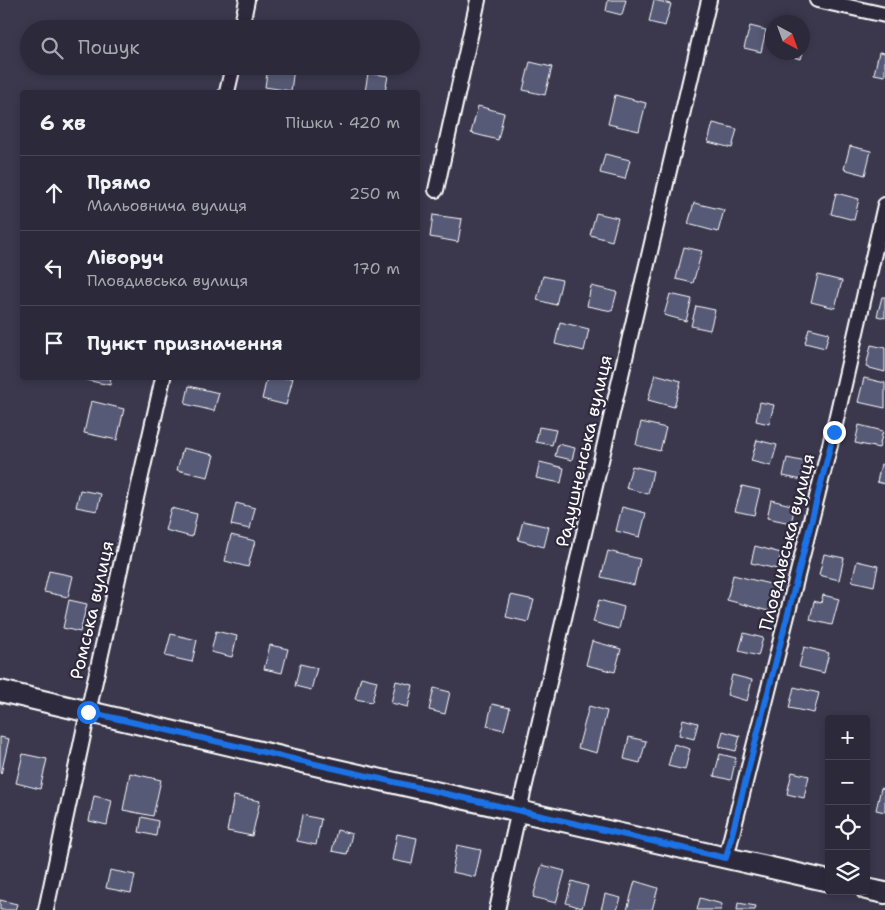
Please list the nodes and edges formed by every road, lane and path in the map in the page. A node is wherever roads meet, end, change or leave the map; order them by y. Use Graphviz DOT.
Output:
graph roads {
  1 [pos="247,0"];
  2 [pos="478,0"];
  3 [pos="710,0"];
  4 [pos="818,0"];
  5 [pos="885,15"];
  6 [pos="243,20"];
  7 [pos="230,75"];
  8 [pos="227,90"];
  9 [pos="436,190"];
  10 [pos="885,205"];
  11 [pos="163,380"];
  12 [pos="0,691"];
  13 [pos="88,712"];
  14 [pos="519,810"];
  15 [pos="726,858"];
  16 [pos="825,880"];
  17 [pos="870,890"];
  18 [pos="885,893"];
  19 [pos="46,910"];
  20 [pos="497,910"];
  1 -- 6 [label="street"];
  2 -- 9 [label="street"];
  3 -- 14 [label="street, Радушненська вулиця"];
  4 -- 5 [label="street"];
  7 -- 8 [label="street"];
  10 -- 15 [label="street, Пловдивська вулиця"];
  11 -- 13 [label="street, Ромська вулиця"];
  12 -- 13 [label="street"];
  13 -- 14 [label="street"];
  13 -- 19 [label="street, Ромська вулиця"];
  14 -- 15 [label="street"];
  14 -- 20 [label="street, Радушненська вулиця"];
  15 -- 16 [label="street"];
  17 -- 18 [label="street"];
}
